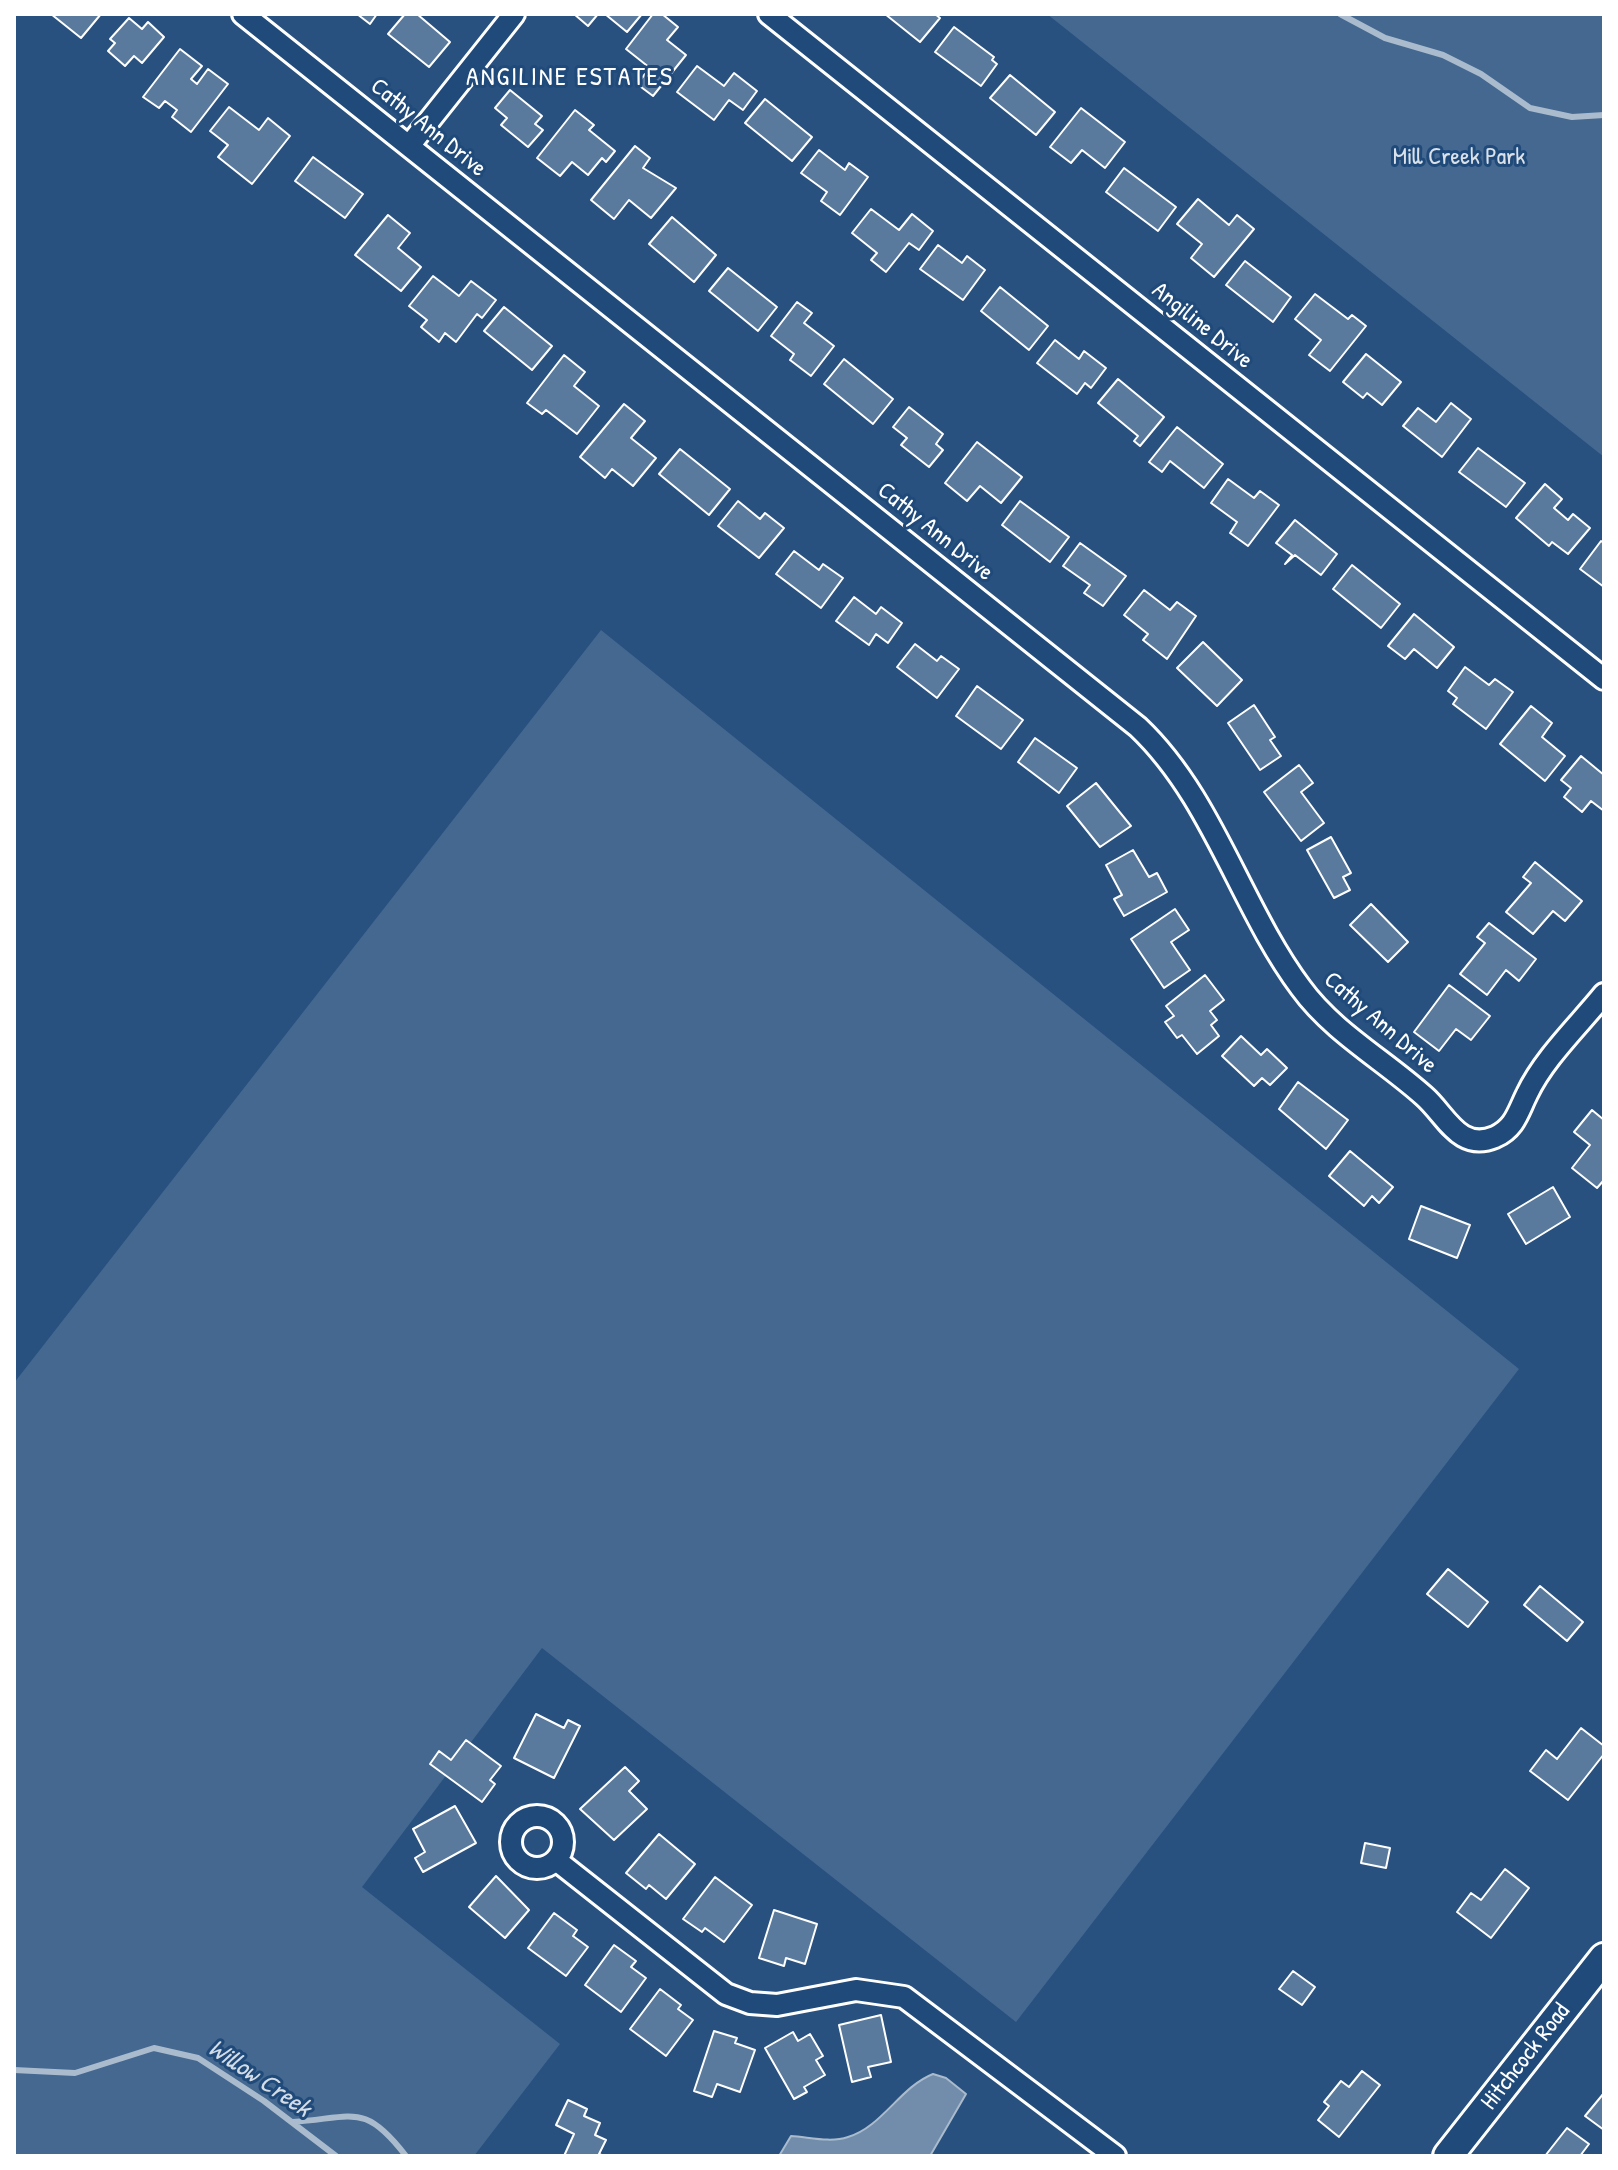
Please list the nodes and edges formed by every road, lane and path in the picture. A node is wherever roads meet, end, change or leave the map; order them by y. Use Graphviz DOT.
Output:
graph roads {
  1 [pos="243,14"];
  2 [pos="514,14"];
  3 [pos="769,14"];
  4 [pos="409,146"];
  5 [pos="1604,679"];
  6 [pos="1604,994"];
  7 [pos="556,1860"];
  8 [pos="1604,1958"];
  9 [pos="1115,2156"];
  10 [pos="1448,2156"];
  1 -- 4 [label="street, Cathy Ann Drive"];
  2 -- 4 [label="street"];
  3 -- 5 [label="street, Angiline Drive"];
  4 -- 6 [label="street, Cathy Ann Drive"];
  7 -- 9 [label="street"];
  8 -- 10 [label="street, Hitchcock Road"];
}
